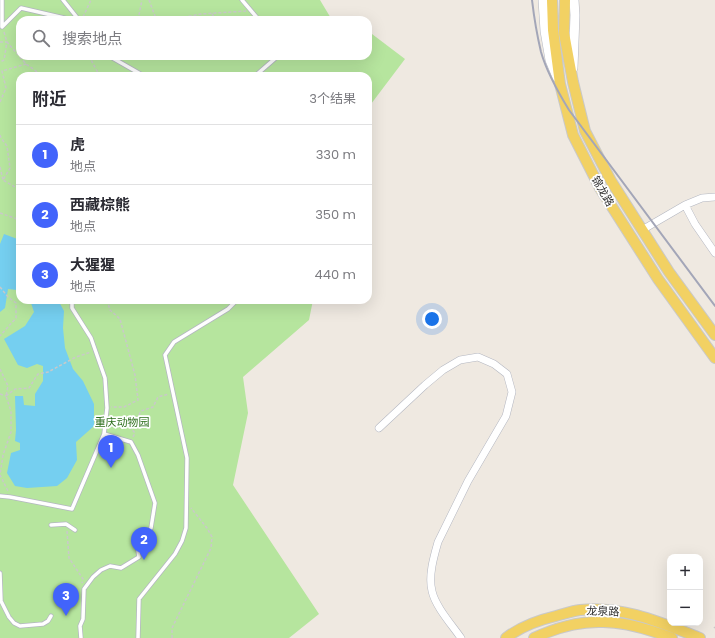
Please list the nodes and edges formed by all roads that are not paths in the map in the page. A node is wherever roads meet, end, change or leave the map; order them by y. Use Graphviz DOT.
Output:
graph roads {
  1 [pos="2,0"];
  2 [pos="63,0"];
  3 [pos="242,0"];
  4 [pos="544,0"];
  5 [pos="552,0"];
  6 [pos="565,0"];
  7 [pos="574,0"];
  8 [pos="56,16"];
  9 [pos="77,16"];
  10 [pos="256,16"];
  11 [pos="116,60"];
  12 [pos="273,60"];
  13 [pos="137,72"];
  14 [pos="260,72"];
  15 [pos="573,82"];
  16 [pos="560,84"];
  17 [pos="715,197"];
  18 [pos="685,205"];
  19 [pos="642,230"];
  20 [pos="715,253"];
  21 [pos="72,304"];
  22 [pos="233,304"];
  23 [pos="715,335"];
  24 [pos="715,358"];
  25 [pos="379,428"];
  26 [pos="104,434"];
  27 [pos="0,496"];
  28 [pos="51,525"];
  29 [pos="75,530"];
  30 [pos="0,573"];
  31 [pos="51,616"];
  32 [pos="81,638"];
  33 [pos="138,638"];
  34 [pos="461,638"];
  35 [pos="506,638"];
  36 [pos="534,638"];
  37 [pos="672,638"];
  38 [pos="700,638"];
  1 -- 8 [label="lane"];
  2 -- 9 [label="lane"];
  3 -- 10 [label="lane"];
  4 -- 16 [label="street"];
  5 -- 16 [label="main road, 锦龙路"];
  6 -- 15 [label="main road, 锦龙路"];
  7 -- 15 [label="street"];
  11 -- 13 [label="lane"];
  12 -- 14 [label="lane"];
  15 -- 19 [label="main road, 锦龙路"];
  16 -- 24 [label="main road, 锦龙路"];
  17 -- 18 [label="street"];
  18 -- 19 [label="street"];
  18 -- 20 [label="street"];
  19 -- 23 [label="main road, 锦龙路"];
  21 -- 26 [label="lane"];
  22 -- 33 [label="lane"];
  25 -- 34 [label="street"];
  26 -- 27 [label="lane"];
  26 -- 32 [label="lane"];
  28 -- 29 [label="lane"];
  30 -- 31 [label="lane"];
  35 -- 38 [label="main road, 龙泉路"];
  36 -- 37 [label="main road, 龙泉路"];
}
